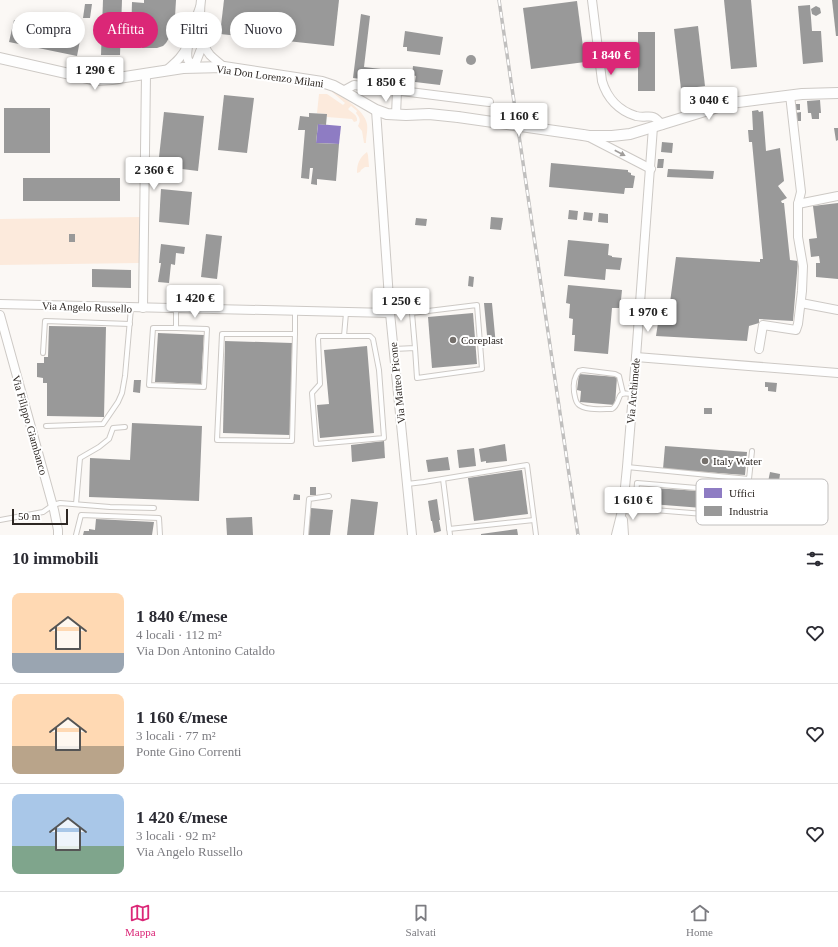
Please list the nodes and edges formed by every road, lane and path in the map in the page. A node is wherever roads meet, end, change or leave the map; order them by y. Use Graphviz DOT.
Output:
graph roads {
  1 [pos="592,0"];
  2 [pos="186,48"];
  3 [pos="188,48"];
  4 [pos="201,48"];
  5 [pos="206,48"];
  6 [pos="0,58"];
  7 [pos="194,67"];
  8 [pos="224,67"];
  9 [pos="168,69"];
  10 [pos="146,74"];
  11 [pos="343,91"];
  12 [pos="396,91"];
  13 [pos="838,93"];
  14 [pos="790,96"];
  15 [pos="489,102"];
  16 [pos="376,110"];
  17 [pos="396,115"];
  18 [pos="657,126"];
  19 [pos="586,136"];
  20 [pos="651,169"];
  21 [pos="838,196"];
  22 [pos="798,204"];
  23 [pos="801,303"];
  24 [pos="0,304"];
  25 [pos="131,308"];
  26 [pos="143,308"];
  27 [pos="176,309"];
  28 [pos="838,310"];
  29 [pos="295,311"];
  30 [pos="346,312"];
  31 [pos="390,314"];
  32 [pos="0,315"];
  33 [pos="130,324"];
  34 [pos="176,328"];
  35 [pos="295,334"];
  36 [pos="344,336"];
  37 [pos="415,348"];
  38 [pos="393,349"];
  39 [pos="759,349"];
  40 [pos="43,353"];
  41 [pos="636,357"];
  42 [pos="838,373"];
  43 [pos="623,393"];
  44 [pos="632,394"];
  45 [pos="46,426"];
  46 [pos="125,427"];
  47 [pos="752,451"];
  48 [pos="627,467"];
  49 [pos="443,479"];
  50 [pos="407,484"];
  51 [pos="696,488"];
  52 [pos="330,496"];
  53 [pos="76,504"];
  54 [pos="53,505"];
  55 [pos="623,507"];
  56 [pos="154,508"];
  57 [pos="635,508"];
  58 [pos="696,513"];
  59 [pos="0,520"];
  60 [pos="534,520"];
  61 [pos="449,529"];
  62 [pos="58,535"];
  63 [pos="76,535"];
  64 [pos="160,535"];
  65 [pos="306,535"];
  66 [pos="412,535"];
  67 [pos="450,535"];
  68 [pos="536,535"];
  69 [pos="616,535"];
  70 [pos="624,535"];
  1 -- 18 [label="street"];
  2 -- 9 [label="street"];
  3 -- 7 [label="street"];
  4 -- 7 [label="street"];
  5 -- 8 [label="street"];
  6 -- 10 [label="street, Via Don Lorenzo Milani"];
  7 -- 8 [label="street, Via Don Lorenzo Milani"];
  7 -- 9 [label="street, Via Don Lorenzo Milani"];
  8 -- 11 [label="street, Via Don Lorenzo Milani"];
  9 -- 10 [label="street, Via Don Lorenzo Milani"];
  10 -- 26 [label="street"];
  11 -- 12 [label="street"];
  11 -- 16 [label="street, Via Don Lorenzo Milani"];
  12 -- 15 [label="street"];
  12 -- 17 [label="street"];
  13 -- 14 [label="street"];
  14 -- 18 [label="street"];
  14 -- 22 [label="street"];
  16 -- 17 [label="street, Via Don Lorenzo Milani"];
  16 -- 31 [label="street, Via Matteo Picone"];
  17 -- 19 [label="street, Via Don Lorenzo Milani, bridge"];
  18 -- 19 [label="street"];
  18 -- 20 [label="street, Via Archimede"];
  19 -- 20 [label="street, one-way"];
  20 -- 41 [label="street, Via Archimede"];
  21 -- 22 [label="street"];
  22 -- 23 [label="street"];
  23 -- 28 [label="street"];
  23 -- 39 [label="street"];
  24 -- 25 [label="street, Via Angelo Russello"];
  25 -- 26 [label="street, Via Angelo Russello"];
  25 -- 33 [label="lane"];
  26 -- 27 [label="street, Via Angelo Russello"];
  27 -- 29 [label="street, Via Angelo Russello"];
  27 -- 34 [label="lane"];
  29 -- 30 [label="street, Via Angelo Russello"];
  29 -- 35 [label="lane"];
  30 -- 31 [label="street, Via Angelo Russello"];
  30 -- 36 [label="lane"];
  31 -- 38 [label="street, Via Matteo Picone"];
  32 -- 54 [label="street, Via Filippo Giambanco"];
  33 -- 40 [label="lane"];
  33 -- 45 [label="lane"];
  34 -- 34 [label="lane"];
  35 -- 35 [label="lane"];
  36 -- 36 [label="lane"];
  37 -- 37 [label="lane"];
  37 -- 38 [label="lane"];
  38 -- 50 [label="street, Via Matteo Picone"];
  41 -- 42 [label="street"];
  41 -- 44 [label="street, Via Archimede"];
  43 -- 43 [label="lane"];
  43 -- 44 [label="lane"];
  44 -- 48 [label="street, Via Archimede"];
  46 -- 53 [label="lane"];
  47 -- 48 [label="lane"];
  48 -- 55 [label="street, Via Archimede"];
  49 -- 50 [label="lane"];
  49 -- 60 [label="lane"];
  49 -- 61 [label="lane"];
  50 -- 66 [label="street, Via Matteo Picone"];
  51 -- 57 [label="lane"];
  52 -- 65 [label="lane"];
  53 -- 54 [label="lane"];
  53 -- 56 [label="lane"];
  54 -- 59 [label="lane"];
  54 -- 62 [label="street, Via Filippo Giambanco"];
  55 -- 57 [label="lane"];
  55 -- 69 [label="street, Via Archimede"];
  55 -- 70 [label="street"];
  57 -- 58 [label="lane"];
  60 -- 61 [label="lane"];
  60 -- 68 [label="lane"];
  61 -- 67 [label="lane"];
  63 -- 64 [label="lane"];
}
